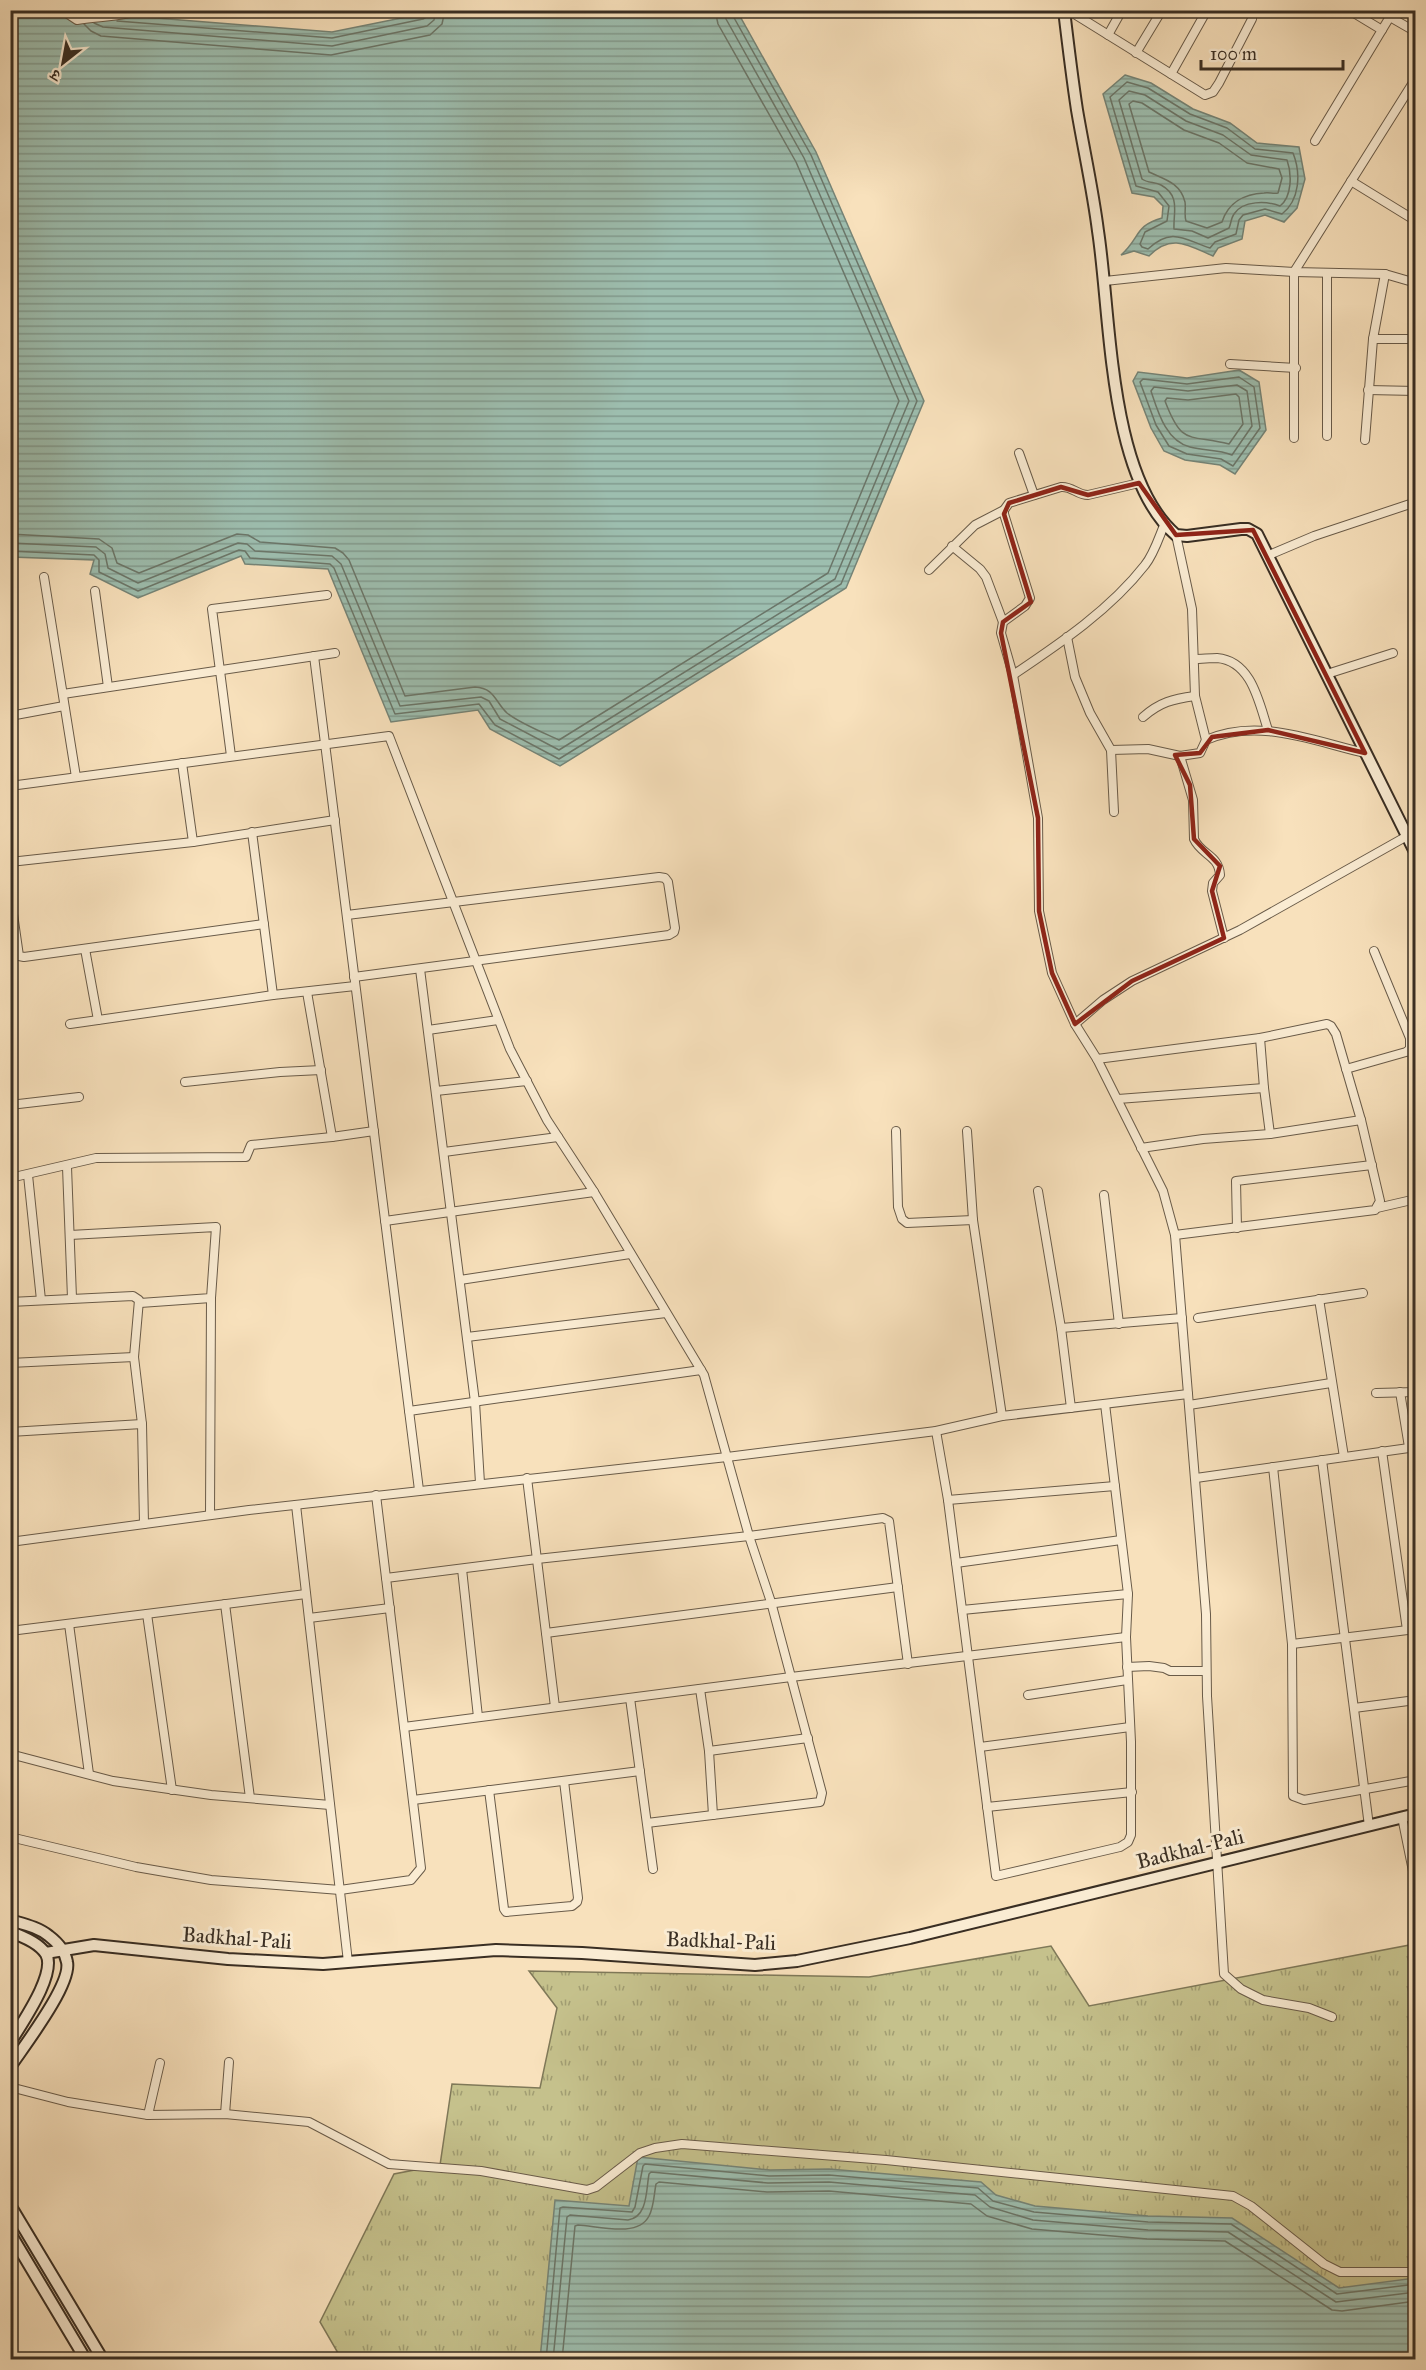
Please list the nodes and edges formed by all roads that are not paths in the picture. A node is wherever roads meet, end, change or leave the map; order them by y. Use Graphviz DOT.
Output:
graph roads {
  1 [pos="62,10"];
  2 [pos="143,10"];
  3 [pos="1064,10"];
  4 [pos="1068,10"];
  5 [pos="1122,10"];
  6 [pos="1162,10"];
  7 [pos="1207,10"];
  8 [pos="1349,10"];
  9 [pos="1392,14"];
  10 [pos="1252,20"];
  11 [pos="1382,30"];
  12 [pos="1416,32"];
  13 [pos="1108,34"];
  14 [pos="1136,53"];
  15 [pos="1171,74"];
  16 [pos="1416,78"];
  17 [pos="1315,141"];
  18 [pos="1351,182"];
  19 [pos="1416,221"];
  20 [pos="1294,272"];
  21 [pos="1327,273"];
  22 [pos="1385,274"];
  23 [pos="1105,281"];
  24 [pos="1416,283"];
  25 [pos="1373,339"];
  26 [pos="1416,339"];
  27 [pos="1230,364"];
  28 [pos="1296,368"];
  29 [pos="1368,390"];
  30 [pos="1416,391"];
  31 [pos="1327,436"];
  32 [pos="1294,438"];
  33 [pos="1365,440"];
  34 [pos="1019,453"];
  35 [pos="1139,483"];
  36 [pos="1034,495"];
  37 [pos="1416,502"];
  38 [pos="1004,510"];
  39 [pos="1165,524"];
  40 [pos="1176,535"];
  41 [pos="952,546"];
  42 [pos="1269,555"];
  43 [pos="929,570"];
  44 [pos="44,577"];
  45 [pos="95,591"];
  46 [pos="327,595"];
  47 [pos="1004,622"];
  48 [pos="1066,637"];
  49 [pos="335,653"];
  50 [pos="1393,654"];
  51 [pos="314,656"];
  52 [pos="1194,659"];
  53 [pos="220,670"];
  54 [pos="1327,674"];
  55 [pos="1013,675"];
  56 [pos="108,687"];
  57 [pos="63,694"];
  58 [pos="1195,696"];
  59 [pos="64,706"];
  60 [pos="10,716"];
  61 [pos="1143,717"];
  62 [pos="1268,730"];
  63 [pos="1206,740"];
  64 [pos="325,744"];
  65 [pos="1111,750"];
  66 [pos="1365,753"];
  67 [pos="231,756"];
  68 [pos="1180,756"];
  69 [pos="10,761"];
  70 [pos="182,763"];
  71 [pos="76,777"];
  72 [pos="12,785"];
  73 [pos="1113,812"];
  74 [pos="334,820"];
  75 [pos="252,832"];
  76 [pos="1411,833"];
  77 [pos="193,842"];
  78 [pos="1416,854"];
  79 [pos="10,862"];
  80 [pos="10,893"];
  81 [pos="453,903"];
  82 [pos="347,915"];
  83 [pos="264,924"];
  84 [pos="1224,938"];
  85 [pos="85,949"];
  86 [pos="1374,951"];
  87 [pos="476,961"];
  88 [pos="420,969"];
  89 [pos="355,982"];
  90 [pos="308,992"];
  91 [pos="273,995"];
  92 [pos="98,1020"];
  93 [pos="498,1020"];
  94 [pos="70,1024"];
  95 [pos="1075,1024"];
  96 [pos="428,1030"];
  97 [pos="1260,1038"];
  98 [pos="1097,1059"];
  99 [pos="1346,1069"];
  100 [pos="321,1070"];
  101 [pos="526,1081"];
  102 [pos="185,1082"];
  103 [pos="1264,1088"];
  104 [pos="436,1091"];
  105 [pos="79,1097"];
  106 [pos="1118,1099"];
  107 [pos="10,1105"];
  108 [pos="1361,1120"];
  109 [pos="374,1131"];
  110 [pos="896,1131"];
  111 [pos="967,1131"];
  112 [pos="1270,1134"];
  113 [pos="332,1137"];
  114 [pos="558,1137"];
  115 [pos="1142,1148"];
  116 [pos="444,1152"];
  117 [pos="1372,1165"];
  118 [pos="68,1167"];
  119 [pos="28,1175"];
  120 [pos="10,1178"];
  121 [pos="1038,1191"];
  122 [pos="594,1192"];
  123 [pos="1104,1195"];
  124 [pos="1416,1199"];
  125 [pos="1377,1208"];
  126 [pos="451,1212"];
  127 [pos="973,1220"];
  128 [pos="385,1221"];
  129 [pos="1237,1228"];
  130 [pos="70,1235"];
  131 [pos="1174,1235"];
  132 [pos="630,1254"];
  133 [pos="460,1280"];
  134 [pos="1363,1293"];
  135 [pos="72,1298"];
  136 [pos="211,1298"];
  137 [pos="1319,1299"];
  138 [pos="41,1300"];
  139 [pos="10,1302"];
  140 [pos="140,1303"];
  141 [pos="666,1312"];
  142 [pos="1182,1318"];
  143 [pos="1198,1318"];
  144 [pos="1119,1324"];
  145 [pos="1061,1328"];
  146 [pos="467,1337"];
  147 [pos="134,1357"];
  148 [pos="10,1363"];
  149 [pos="701,1370"];
  150 [pos="1331,1383"];
  151 [pos="1400,1392"];
  152 [pos="1416,1392"];
  153 [pos="1376,1393"];
  154 [pos="1188,1394"];
  155 [pos="476,1402"];
  156 [pos="1106,1404"];
  157 [pos="1189,1405"];
  158 [pos="1071,1408"];
  159 [pos="409,1411"];
  160 [pos="1002,1416"];
  161 [pos="142,1424"];
  162 [pos="936,1431"];
  163 [pos="10,1432"];
  164 [pos="1412,1447"];
  165 [pos="1382,1451"];
  166 [pos="1344,1456"];
  167 [pos="727,1458"];
  168 [pos="1322,1460"];
  169 [pos="1273,1467"];
  170 [pos="527,1478"];
  171 [pos="1196,1478"];
  172 [pos="480,1483"];
  173 [pos="1115,1486"];
  174 [pos="419,1490"];
  175 [pos="376,1495"];
  176 [pos="948,1500"];
  177 [pos="296,1505"];
  178 [pos="210,1515"];
  179 [pos="144,1524"];
  180 [pos="749,1536"];
  181 [pos="1121,1540"];
  182 [pos="10,1542"];
  183 [pos="537,1559"];
  184 [pos="956,1563"];
  185 [pos="462,1569"];
  186 [pos="386,1578"];
  187 [pos="898,1587"];
  188 [pos="306,1594"];
  189 [pos="1128,1594"];
  190 [pos="771,1602"];
  191 [pos="225,1604"];
  192 [pos="390,1608"];
  193 [pos="962,1610"];
  194 [pos="147,1614"];
  195 [pos="309,1618"];
  196 [pos="69,1624"];
  197 [pos="1411,1629"];
  198 [pos="10,1631"];
  199 [pos="546,1633"];
  200 [pos="1126,1637"];
  201 [pos="1346,1638"];
  202 [pos="1292,1644"];
  203 [pos="968,1657"];
  204 [pos="908,1664"];
  205 [pos="1127,1667"];
  206 [pos="1206,1671"];
  207 [pos="790,1677"];
  208 [pos="1127,1680"];
  209 [pos="700,1689"];
  210 [pos="1028,1695"];
  211 [pos="630,1698"];
  212 [pos="1416,1700"];
  213 [pos="555,1707"];
  214 [pos="1354,1708"];
  215 [pos="478,1717"];
  216 [pos="404,1727"];
  217 [pos="1130,1727"];
  218 [pos="808,1738"];
  219 [pos="980,1748"];
  220 [pos="709,1751"];
  221 [pos="10,1755"];
  222 [pos="640,1771"];
  223 [pos="88,1774"];
  224 [pos="1416,1780"];
  225 [pos="564,1781"];
  226 [pos="1365,1788"];
  227 [pos="172,1790"];
  228 [pos="489,1790"];
  229 [pos="1132,1792"];
  230 [pos="250,1798"];
  231 [pos="412,1800"];
  232 [pos="330,1805"];
  233 [pos="987,1807"];
  234 [pos="1416,1814"];
  235 [pos="713,1815"];
  236 [pos="1402,1817"];
  237 [pos="647,1823"];
  238 [pos="1369,1826"];
  239 [pos="10,1837"];
  240 [pos="1217,1863"];
  241 [pos="653,1869"];
  242 [pos="1415,1881"];
  243 [pos="340,1890"];
  244 [pos="10,1920"];
  245 [pos="10,1932"];
  246 [pos="62,1949"];
  247 [pos="46,1953"];
  248 [pos="348,1962"];
  249 [pos="1332,2017"];
  250 [pos="10,2043"];
  251 [pos="230,2062"];
  252 [pos="160,2063"];
  253 [pos="10,2067"];
  254 [pos="10,2087"];
  255 [pos="225,2114"];
  256 [pos="148,2115"];
  257 [pos="10,2205"];
  258 [pos="10,2233"];
  259 [pos="1416,2272"];
  260 [pos="86,2360"];
  261 [pos="103,2360"];
  1 -- 2 [label="street"];
  3 -- 23 [label="street"];
  4 -- 13 [label="street"];
  5 -- 13 [label="street"];
  6 -- 14 [label="street"];
  7 -- 15 [label="street"];
  8 -- 11 [label="street"];
  9 -- 11 [label="street"];
  9 -- 12 [label="street"];
  10 -- 15 [label="street"];
  11 -- 17 [label="street"];
  13 -- 14 [label="street"];
  14 -- 15 [label="street"];
  16 -- 18 [label="street"];
  18 -- 19 [label="street"];
  18 -- 20 [label="street"];
  20 -- 21 [label="street"];
  20 -- 23 [label="street"];
  20 -- 28 [label="street"];
  21 -- 22 [label="street"];
  21 -- 31 [label="street"];
  22 -- 24 [label="street"];
  22 -- 25 [label="street"];
  23 -- 35 [label="street"];
  25 -- 26 [label="street"];
  25 -- 29 [label="street"];
  27 -- 28 [label="street"];
  28 -- 32 [label="street"];
  29 -- 30 [label="street"];
  29 -- 33 [label="street"];
  34 -- 36 [label="street"];
  35 -- 36 [label="street"];
  35 -- 39 [label="street"];
  36 -- 38 [label="street"];
  37 -- 42 [label="street"];
  38 -- 41 [label="street"];
  38 -- 47 [label="street"];
  39 -- 40 [label="street"];
  39 -- 48 [label="street"];
  40 -- 42 [label="street"];
  40 -- 52 [label="street"];
  41 -- 43 [label="street"];
  41 -- 47 [label="street"];
  42 -- 54 [label="street"];
  44 -- 57 [label="street"];
  45 -- 56 [label="street"];
  46 -- 53 [label="street"];
  47 -- 55 [label="street"];
  48 -- 55 [label="street"];
  48 -- 65 [label="street"];
  49 -- 51 [label="street"];
  50 -- 54 [label="street"];
  51 -- 53 [label="street"];
  51 -- 64 [label="street"];
  52 -- 58 [label="street"];
  52 -- 62 [label="street"];
  53 -- 56 [label="street"];
  53 -- 67 [label="street"];
  54 -- 66 [label="street"];
  55 -- 95 [label="street"];
  56 -- 57 [label="street"];
  57 -- 59 [label="street"];
  58 -- 61 [label="street"];
  58 -- 63 [label="street"];
  59 -- 60 [label="street"];
  59 -- 71 [label="street"];
  62 -- 63 [label="street"];
  62 -- 66 [label="street"];
  63 -- 68 [label="street"];
  64 -- 67 [label="street"];
  64 -- 74 [label="street"];
  64 -- 81 [label="street"];
  65 -- 68 [label="street"];
  65 -- 73 [label="street"];
  66 -- 76 [label="street"];
  67 -- 70 [label="street"];
  68 -- 84 [label="street"];
  69 -- 72 [label="street"];
  70 -- 71 [label="street"];
  70 -- 77 [label="street"];
  71 -- 72 [label="street"];
  74 -- 75 [label="street"];
  74 -- 82 [label="street"];
  75 -- 77 [label="street"];
  75 -- 83 [label="street"];
  76 -- 78 [label="street"];
  76 -- 84 [label="street"];
  77 -- 79 [label="street"];
  80 -- 85 [label="street"];
  81 -- 82 [label="street"];
  81 -- 87 [label="street"];
  81 -- 87 [label="street"];
  82 -- 89 [label="street"];
  83 -- 85 [label="street"];
  83 -- 91 [label="street"];
  84 -- 95 [label="street"];
  85 -- 92 [label="street"];
  86 -- 99 [label="street"];
  87 -- 88 [label="street"];
  87 -- 93 [label="street"];
  88 -- 89 [label="street"];
  88 -- 96 [label="street"];
  89 -- 90 [label="street"];
  89 -- 109 [label="street"];
  90 -- 91 [label="street"];
  90 -- 100 [label="street"];
  91 -- 92 [label="street"];
  92 -- 94 [label="street"];
  93 -- 96 [label="street"];
  93 -- 101 [label="street"];
  95 -- 98 [label="street"];
  96 -- 104 [label="street"];
  97 -- 98 [label="street"];
  97 -- 99 [label="street"];
  97 -- 103 [label="street"];
  98 -- 106 [label="street"];
  99 -- 108 [label="street"];
  100 -- 102 [label="street"];
  100 -- 113 [label="street"];
  101 -- 104 [label="street"];
  101 -- 114 [label="street"];
  103 -- 106 [label="street"];
  103 -- 112 [label="street"];
  104 -- 116 [label="street"];
  105 -- 107 [label="street"];
  106 -- 115 [label="street"];
  108 -- 112 [label="street"];
  108 -- 117 [label="street"];
  109 -- 113 [label="street"];
  109 -- 128 [label="street"];
  110 -- 127 [label="street"];
  111 -- 127 [label="street"];
  112 -- 115 [label="street"];
  113 -- 118 [label="street"];
  114 -- 116 [label="street"];
  114 -- 122 [label="street"];
  115 -- 131 [label="street"];
  116 -- 126 [label="street"];
  117 -- 125 [label="street"];
  117 -- 129 [label="street"];
  118 -- 119 [label="street"];
  118 -- 130 [label="street"];
  119 -- 120 [label="street"];
  119 -- 138 [label="street"];
  121 -- 145 [label="street"];
  122 -- 126 [label="street"];
  122 -- 132 [label="street"];
  123 -- 144 [label="street"];
  124 -- 125 [label="street"];
  125 -- 129 [label="street"];
  126 -- 128 [label="street"];
  126 -- 133 [label="street"];
  127 -- 160 [label="street"];
  128 -- 159 [label="street"];
  129 -- 131 [label="street"];
  130 -- 135 [label="street"];
  130 -- 136 [label="street"];
  131 -- 142 [label="street"];
  132 -- 133 [label="street"];
  132 -- 141 [label="street"];
  133 -- 146 [label="street"];
  134 -- 137 [label="street"];
  135 -- 138 [label="street"];
  135 -- 140 [label="street"];
  136 -- 140 [label="street"];
  136 -- 178 [label="street"];
  137 -- 143 [label="street"];
  137 -- 150 [label="street"];
  138 -- 139 [label="street"];
  140 -- 147 [label="street"];
  141 -- 146 [label="street"];
  141 -- 149 [label="street"];
  142 -- 144 [label="street"];
  142 -- 154 [label="street"];
  144 -- 145 [label="street"];
  145 -- 158 [label="street"];
  146 -- 155 [label="street"];
  147 -- 148 [label="street"];
  147 -- 161 [label="street"];
  149 -- 155 [label="street"];
  149 -- 167 [label="street"];
  150 -- 157 [label="street"];
  150 -- 166 [label="street"];
  151 -- 152 [label="street"];
  151 -- 153 [label="street"];
  151 -- 164 [label="street"];
  154 -- 156 [label="street"];
  154 -- 157 [label="street"];
  155 -- 159 [label="street"];
  155 -- 172 [label="street"];
  156 -- 158 [label="street"];
  156 -- 173 [label="street"];
  157 -- 171 [label="street"];
  158 -- 160 [label="street"];
  159 -- 174 [label="street"];
  160 -- 162 [label="street"];
  161 -- 163 [label="street"];
  161 -- 179 [label="street"];
  162 -- 167 [label="street"];
  162 -- 176 [label="street"];
  164 -- 165 [label="street"];
  165 -- 166 [label="street"];
  165 -- 197 [label="street"];
  166 -- 168 [label="street"];
  167 -- 170 [label="street"];
  167 -- 180 [label="street"];
  168 -- 169 [label="street"];
  168 -- 201 [label="street"];
  169 -- 171 [label="street"];
  169 -- 202 [label="street"];
  170 -- 172 [label="street"];
  170 -- 183 [label="street"];
  171 -- 206 [label="street"];
  172 -- 174 [label="street"];
  173 -- 176 [label="street"];
  173 -- 181 [label="street"];
  174 -- 175 [label="street"];
  175 -- 177 [label="street"];
  175 -- 186 [label="street"];
  176 -- 184 [label="street"];
  177 -- 178 [label="street"];
  177 -- 188 [label="street"];
  178 -- 179 [label="street"];
  179 -- 182 [label="street"];
  180 -- 183 [label="street"];
  180 -- 187 [label="street"];
  180 -- 190 [label="street"];
  181 -- 184 [label="street"];
  181 -- 189 [label="street"];
  183 -- 185 [label="street"];
  183 -- 199 [label="street"];
  184 -- 193 [label="street"];
  185 -- 186 [label="street"];
  185 -- 215 [label="street"];
  186 -- 192 [label="street"];
  187 -- 190 [label="street"];
  187 -- 204 [label="street"];
  188 -- 191 [label="street"];
  188 -- 195 [label="street"];
  189 -- 193 [label="street"];
  189 -- 200 [label="street"];
  190 -- 199 [label="street"];
  190 -- 207 [label="street"];
  191 -- 194 [label="street"];
  191 -- 230 [label="street"];
  192 -- 195 [label="street"];
  192 -- 216 [label="street"];
  193 -- 203 [label="street"];
  194 -- 196 [label="street"];
  194 -- 227 [label="street"];
  195 -- 232 [label="street"];
  196 -- 198 [label="street"];
  196 -- 223 [label="street"];
  197 -- 201 [label="street"];
  199 -- 213 [label="street"];
  200 -- 203 [label="street"];
  200 -- 205 [label="street"];
  201 -- 202 [label="street"];
  201 -- 214 [label="street"];
  202 -- 226 [label="street"];
  203 -- 204 [label="street"];
  203 -- 219 [label="street"];
  204 -- 207 [label="street"];
  205 -- 206 [label="street"];
  205 -- 208 [label="street"];
  206 -- 240 [label="street"];
  207 -- 209 [label="street"];
  207 -- 218 [label="street"];
  208 -- 210 [label="street"];
  208 -- 217 [label="street"];
  209 -- 211 [label="street"];
  209 -- 220 [label="street"];
  211 -- 213 [label="street"];
  211 -- 222 [label="street"];
  212 -- 214 [label="street"];
  213 -- 215 [label="street"];
  214 -- 226 [label="street"];
  215 -- 216 [label="street"];
  216 -- 231 [label="street"];
  217 -- 219 [label="street"];
  217 -- 229 [label="street"];
  218 -- 220 [label="street"];
  218 -- 235 [label="street"];
  219 -- 233 [label="street"];
  220 -- 235 [label="street"];
  221 -- 223 [label="street"];
  222 -- 225 [label="street"];
  222 -- 237 [label="street"];
  223 -- 227 [label="street"];
  224 -- 226 [label="street"];
  225 -- 228 [label="street"];
  225 -- 228 [label="street"];
  226 -- 238 [label="street"];
  227 -- 230 [label="street"];
  228 -- 231 [label="street"];
  229 -- 233 [label="street"];
  229 -- 233 [label="street"];
  230 -- 232 [label="street"];
  231 -- 243 [label="street"];
  232 -- 243 [label="street"];
  234 -- 236 [label="street, Badkhal-Pali"];
  235 -- 237 [label="street"];
  236 -- 238 [label="street, Badkhal-Pali"];
  236 -- 242 [label="street"];
  237 -- 241 [label="street"];
  238 -- 240 [label="street, Badkhal-Pali"];
  239 -- 243 [label="street"];
  240 -- 248 [label="street, Badkhal-Pali"];
  240 -- 249 [label="street"];
  243 -- 248 [label="street"];
  244 -- 246 [label="street"];
  245 -- 247 [label="street"];
  246 -- 247 [label="street, Badkhal-Pali"];
  246 -- 248 [label="street, Badkhal-Pali"];
  246 -- 253 [label="street"];
  247 -- 250 [label="street"];
  251 -- 255 [label="street"];
  252 -- 256 [label="street"];
  254 -- 256 [label="street"];
  255 -- 256 [label="street"];
  255 -- 259 [label="street"];
  257 -- 261 [label="street"];
  258 -- 260 [label="street"];
}
